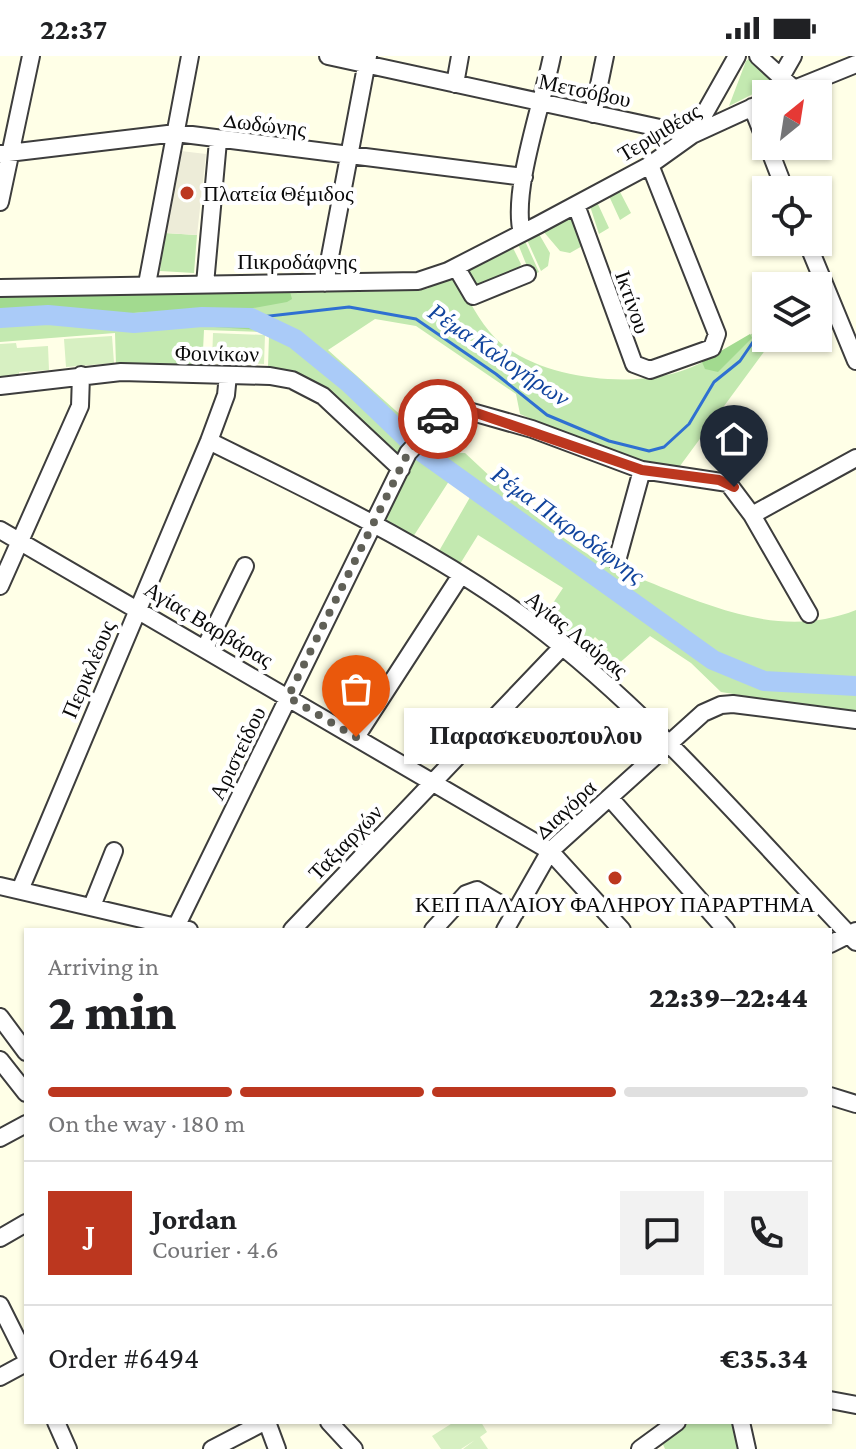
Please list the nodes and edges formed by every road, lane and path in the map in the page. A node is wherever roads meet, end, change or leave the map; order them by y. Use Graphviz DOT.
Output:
graph roads {
  1 [pos="31,56"];
  2 [pos="190,56"];
  3 [pos="328,56"];
  4 [pos="460,56"];
  5 [pos="552,56"];
  6 [pos="605,56"];
  7 [pos="737,56"];
  8 [pos="758,56"];
  9 [pos="793,56"];
  10 [pos="367,60"];
  11 [pos="856,64"];
  12 [pos="780,80"];
  13 [pos="788,80"];
  14 [pos="807,80"];
  15 [pos="455,84"];
  16 [pos="543,103"];
  17 [pos="752,107"];
  18 [pos="593,114"];
  19 [pos="176,133"];
  20 [pos="692,135"];
  21 [pos="218,141"];
  22 [pos="6,153"];
  23 [pos="350,157"];
  24 [pos="650,165"];
  25 [pos="524,177"];
  26 [pos="0,202"];
  27 [pos="576,205"];
  28 [pos="522,233"];
  29 [pos="813,256"];
  30 [pos="456,267"];
  31 [pos="527,274"];
  32 [pos="325,283"];
  33 [pos="147,284"];
  34 [pos="205,284"];
  35 [pos="0,288"];
  36 [pos="856,318"];
  37 [pos="839,322"];
  38 [pos="856,361"];
  39 [pos="81,375"];
  40 [pos="228,375"];
  41 [pos="0,386"];
  42 [pos="209,441"];
  43 [pos="856,458"];
  44 [pos="401,469"];
  45 [pos="642,470"];
  46 [pos="752,515"];
  47 [pos="373,525"];
  48 [pos="0,530"];
  49 [pos="19,541"];
  50 [pos="617,561"];
  51 [pos="245,566"];
  52 [pos="461,575"];
  53 [pos="0,586"];
  54 [pos="137,607"];
  55 [pos="809,614"];
  56 [pos="562,647"];
  57 [pos="205,648"];
  58 [pos="288,697"];
  59 [pos="856,720"];
  60 [pos="356,737"];
  61 [pos="668,746"];
  62 [pos="432,784"];
  63 [pos="610,798"];
  64 [pos="114,851"];
  65 [pos="550,851"];
  66 [pos="0,886"];
  67 [pos="20,890"];
  68 [pos="92,906"];
  69 [pos="515,913"];
  70 [pos="170,928"];
  71 [pos="294,928"];
  72 [pos="435,928"];
  73 [pos="506,928"];
  74 [pos="620,928"];
  75 [pos="724,928"];
  76 [pos="853,935"];
  77 [pos="832,943"];
  78 [pos="0,1017"];
  79 [pos="24,1046"];
  80 [pos="1,1062"];
  81 [pos="24,1091"];
  82 [pos="832,1097"];
  83 [pos="856,1104"];
  84 [pos="24,1125"];
  85 [pos="0,1138"];
  86 [pos="24,1224"];
  87 [pos="0,1238"];
  88 [pos="0,1305"];
  89 [pos="24,1353"];
  90 [pos="24,1364"];
  91 [pos="0,1377"];
  92 [pos="832,1400"];
  93 [pos="856,1405"];
  94 [pos="57,1424"];
  95 [pos="262,1424"];
  96 [pos="267,1424"];
  97 [pos="331,1424"];
  98 [pos="675,1424"];
  99 [pos="741,1424"];
  100 [pos="657,1444"];
  101 [pos="68,1449"];
  102 [pos="212,1449"];
  103 [pos="277,1449"];
  104 [pos="354,1449"];
  105 [pos="640,1449"];
  106 [pos="747,1449"];
  1 -- 22 [label="street"];
  2 -- 19 [label="street"];
  3 -- 10 [label="street, Μετσόβου"];
  4 -- 15 [label="street"];
  5 -- 16 [label="street"];
  6 -- 18 [label="street"];
  7 -- 20 [label="street"];
  8 -- 12 [label="street"];
  9 -- 13 [label="street"];
  10 -- 15 [label="street, Μετσόβου"];
  10 -- 23 [label="street"];
  11 -- 14 [label="street"];
  15 -- 16 [label="street, Μετσόβου"];
  16 -- 18 [label="street, Μετσόβου"];
  16 -- 25 [label="street"];
  17 -- 20 [label="street, Τερψιθέας"];
  18 -- 20 [label="street, Μετσόβου"];
  19 -- 21 [label="street, Δωδώνης"];
  19 -- 22 [label="street, Δωδώνης"];
  19 -- 33 [label="street"];
  20 -- 24 [label="street, Τερψιθέας"];
  21 -- 23 [label="street, Δωδώνης"];
  21 -- 34 [label="street"];
  22 -- 26 [label="street"];
  23 -- 25 [label="street, Δωδώνης"];
  23 -- 32 [label="street"];
  24 -- 27 [label="street, Τερψιθέας"];
  24 -- 27 [label="street, Ικτίνου"];
  25 -- 28 [label="street"];
  27 -- 28 [label="street, Πικροδάφνης"];
  28 -- 30 [label="street, Πικροδάφνης"];
  29 -- 37 [label="street"];
  30 -- 31 [label="street"];
  30 -- 32 [label="street, Πικροδάφνης"];
  32 -- 34 [label="street, Πικροδάφνης"];
  33 -- 34 [label="street, Πικροδάφνης"];
  33 -- 35 [label="street, Πικροδάφνης"];
  36 -- 37 [label="street"];
  37 -- 38 [label="street"];
  39 -- 40 [label="street, Φοινίκων"];
  39 -- 41 [label="street, Φοινίκων"];
  39 -- 49 [label="street"];
  40 -- 42 [label="street, Περικλέους"];
  40 -- 44 [label="street, Φοινίκων"];
  42 -- 47 [label="street, Αγίας Λαύρας"];
  42 -- 54 [label="street, Περικλέους"];
  43 -- 46 [label="street"];
  44 -- 45 [label="street, Αριστείδου"];
  44 -- 47 [label="street, Αριστείδου"];
  45 -- 46 [label="street"];
  45 -- 50 [label="street"];
  46 -- 55 [label="street"];
  47 -- 52 [label="street, Αγίας Λαύρας"];
  47 -- 58 [label="street, Αριστείδου"];
  48 -- 49 [label="street, Αγίας Βαρβάρας"];
  49 -- 53 [label="street"];
  49 -- 54 [label="street, Αγίας Βαρβάρας"];
  51 -- 57 [label="street"];
  52 -- 56 [label="street, Αγίας Λαύρας"];
  52 -- 60 [label="street"];
  54 -- 57 [label="street, Αγίας Βαρβάρας"];
  54 -- 67 [label="street, Περικλέους"];
  56 -- 61 [label="street, Αγίας Λαύρας"];
  56 -- 62 [label="street, Ταξιαρχών"];
  57 -- 58 [label="street, Αγίας Βαρβάρας"];
  58 -- 60 [label="street, Αγίας Βαρβάρας"];
  58 -- 70 [label="street, Αριστείδου"];
  59 -- 61 [label="street, Διαγόρα"];
  60 -- 62 [label="street, Αγίας Βαρβάρας"];
  61 -- 63 [label="street, Διαγόρα"];
  61 -- 76 [label="street, Αγίας Λαύρας"];
  62 -- 65 [label="street, Αγίας Βαρβάρας"];
  62 -- 71 [label="street, Ταξιαρχών"];
  63 -- 65 [label="street, Διαγόρα"];
  63 -- 75 [label="street"];
  64 -- 68 [label="street"];
  65 -- 69 [label="street, Διαγόρα"];
  65 -- 74 [label="street, Αγίας Βαρβάρας"];
  66 -- 67 [label="street"];
  67 -- 68 [label="street"];
  68 -- 70 [label="street"];
  69 -- 72 [label="street"];
  69 -- 73 [label="street, Διαγόρα"];
  76 -- 77 [label="street"];
  78 -- 79 [label="street"];
  79 -- 80 [label="street"];
  80 -- 81 [label="street"];
  82 -- 83 [label="street"];
  84 -- 85 [label="street"];
  86 -- 87 [label="street"];
  88 -- 89 [label="street"];
  90 -- 91 [label="street"];
  92 -- 93 [label="street"];
  94 -- 101 [label="street"];
  95 -- 102 [label="street"];
  96 -- 103 [label="street"];
  97 -- 104 [label="street"];
  98 -- 100 [label="street"];
  99 -- 106 [label="street"];
  100 -- 105 [label="street"];
}
